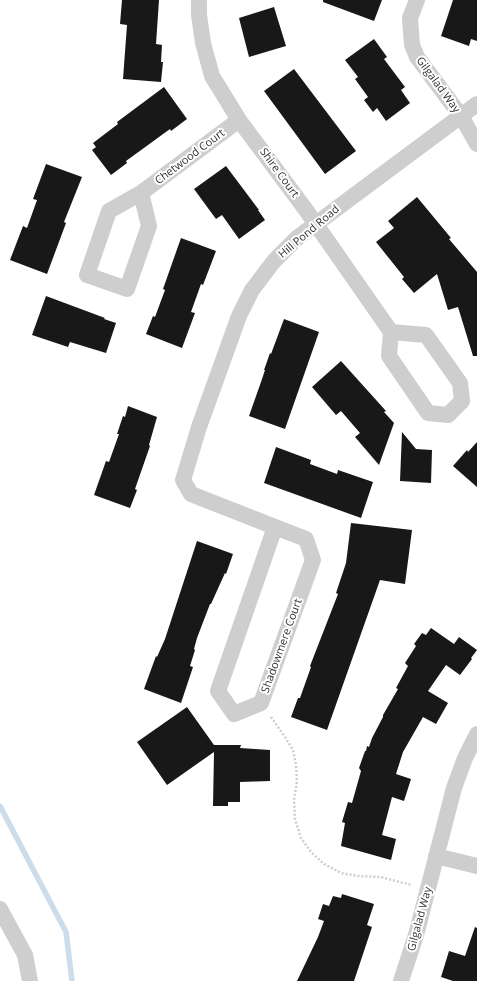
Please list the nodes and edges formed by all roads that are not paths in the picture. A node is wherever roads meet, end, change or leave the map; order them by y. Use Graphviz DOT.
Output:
graph roads {
  1 [pos="199,0"];
  2 [pos="417,0"];
  3 [pos="477,104"];
  4 [pos="461,116"];
  5 [pos="239,120"];
  6 [pos="477,144"];
  7 [pos="141,193"];
  8 [pos="316,224"];
  9 [pos="392,332"];
  10 [pos="183,480"];
  11 [pos="275,527"];
  12 [pos="477,734"];
  13 [pos="436,856"];
  14 [pos="477,866"];
  15 [pos="0,909"];
  16 [pos="30,981"];
  17 [pos="402,981"];
  1 -- 5 [label="street, Shire Court"];
  2 -- 4 [label="street, Gilgalad Way"];
  3 -- 4 [label="street, Hill Pond Road"];
  4 -- 6 [label="street, Gilgalad Way"];
  4 -- 8 [label="street, Hill Pond Road"];
  5 -- 7 [label="street, Chetwood Court"];
  5 -- 8 [label="street, Shire Court"];
  7 -- 7 [label="street, Chetwood Court"];
  8 -- 9 [label="street, Shire Court"];
  8 -- 10 [label="street, Hill Pond Road"];
  9 -- 9 [label="street"];
  10 -- 11 [label="street, Shadowmere Court"];
  11 -- 11 [label="street, Shadowmere Court"];
  12 -- 13 [label="street, Gilgalad Way"];
  13 -- 14 [label="street"];
  13 -- 17 [label="street, Gilgalad Way"];
  15 -- 16 [label="street"];
}
